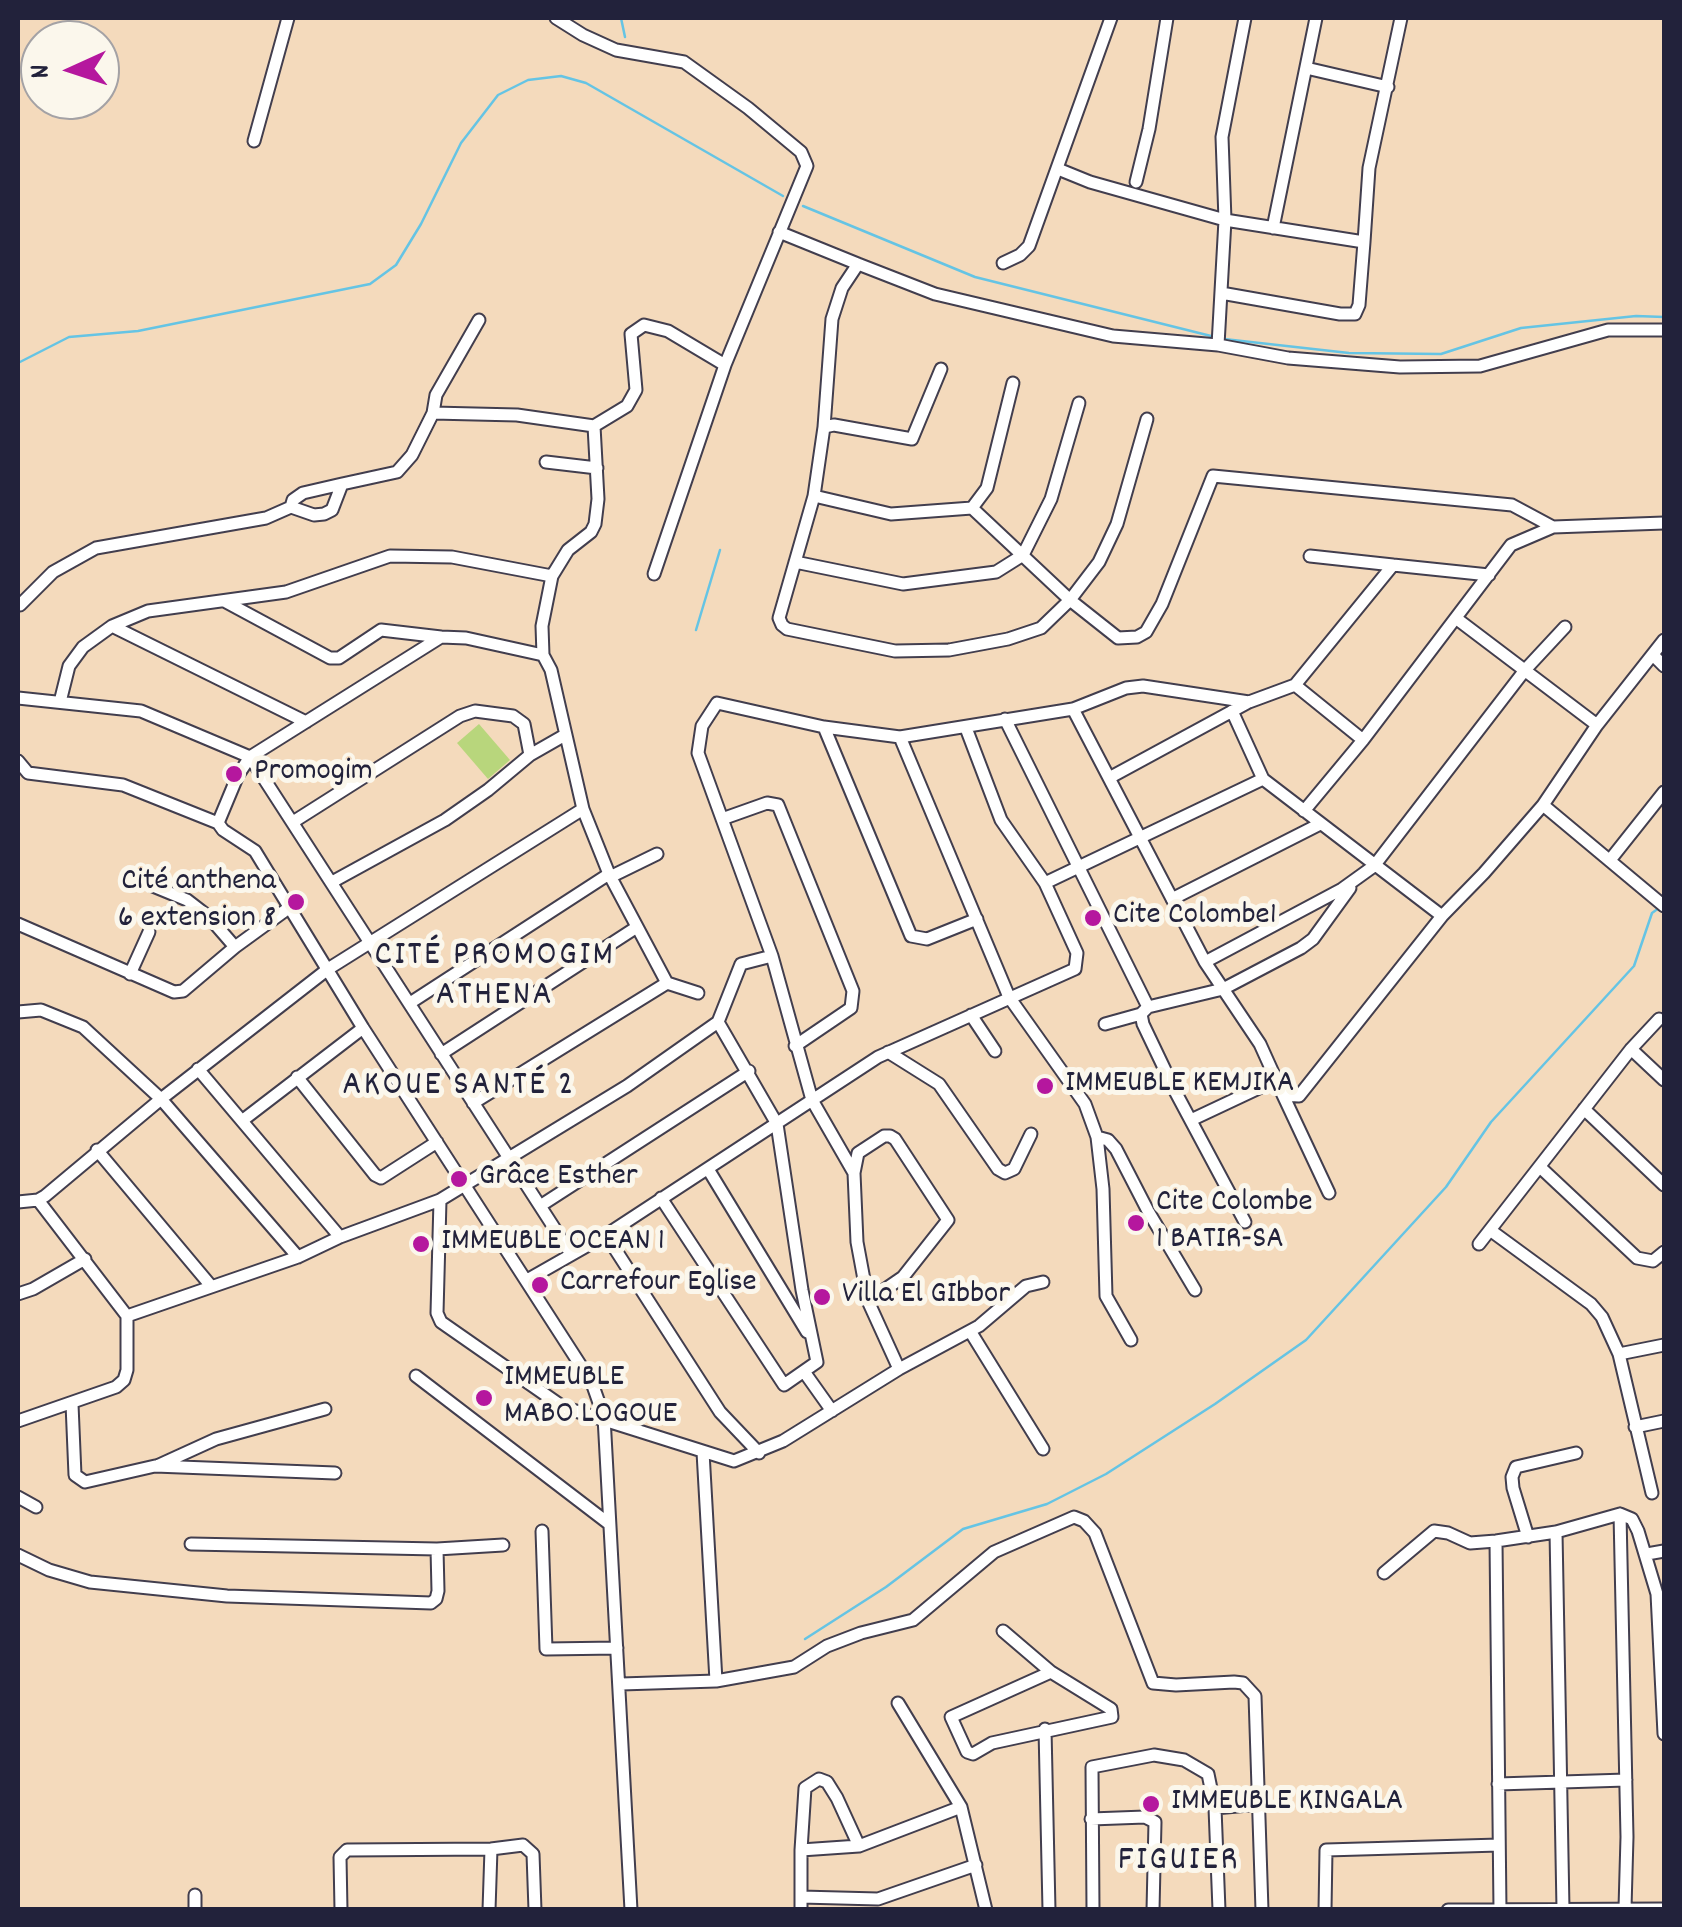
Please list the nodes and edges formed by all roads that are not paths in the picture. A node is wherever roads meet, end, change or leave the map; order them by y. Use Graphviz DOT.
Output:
graph roads {
  1 [pos="288,18"];
  2 [pos="556,18"];
  3 [pos="1111,18"];
  4 [pos="1167,18"];
  5 [pos="1246,18"];
  6 [pos="1316,18"];
  7 [pos="1402,18"];
  8 [pos="1306,68"];
  9 [pos="1388,86"];
  10 [pos="254,141"];
  11 [pos="1058,168"];
  12 [pos="1136,182"];
  13 [pos="1226,220"];
  14 [pos="1273,228"];
  15 [pos="780,232"];
  16 [pos="1364,242"];
  17 [pos="1002,263"];
  18 [pos="858,264"];
  19 [pos="1221,293"];
  20 [pos="480,320"];
  21 [pos="1664,330"];
  22 [pos="1218,345"];
  23 [pos="725,365"];
  24 [pos="940,370"];
  25 [pos="1013,382"];
  26 [pos="1078,403"];
  27 [pos="433,414"];
  28 [pos="1147,419"];
  29 [pos="594,426"];
  30 [pos="824,427"];
  31 [pos="546,462"];
  32 [pos="598,468"];
  33 [pos="342,484"];
  34 [pos="814,496"];
  35 [pos="292,507"];
  36 [pos="972,508"];
  37 [pos="1664,523"];
  38 [pos="1553,527"];
  39 [pos="1023,555"];
  40 [pos="1310,556"];
  41 [pos="795,562"];
  42 [pos="1393,565"];
  43 [pos="654,574"];
  44 [pos="1489,574"];
  45 [pos="552,576"];
  46 [pos="1070,600"];
  47 [pos="226,602"];
  48 [pos="20,605"];
  49 [pos="1457,619"];
  50 [pos="112,626"];
  51 [pos="1565,626"];
  52 [pos="440,637"];
  53 [pos="1664,640"];
  54 [pos="543,655"];
  55 [pos="1653,656"];
  56 [pos="1664,666"];
  57 [pos="1524,670"];
  58 [pos="1296,685"];
  59 [pos="18,698"];
  60 [pos="60,702"];
  61 [pos="1249,702"];
  62 [pos="1073,710"];
  63 [pos="1232,712"];
  64 [pos="1004,720"];
  65 [pos="306,722"];
  66 [pos="1597,725"];
  67 [pos="824,727"];
  68 [pos="966,728"];
  69 [pos="565,735"];
  70 [pos="900,736"];
  71 [pos="1363,740"];
  72 [pos="530,755"];
  73 [pos="250,757"];
  74 [pos="18,762"];
  75 [pos="1110,778"];
  76 [pos="1263,778"];
  77 [pos="1664,792"];
  78 [pos="1542,804"];
  79 [pos="584,809"];
  80 [pos="1304,811"];
  81 [pos="722,819"];
  82 [pos="293,822"];
  83 [pos="218,823"];
  84 [pos="1320,824"];
  85 [pos="1140,837"];
  86 [pos="658,854"];
  87 [pos="1610,860"];
  88 [pos="1374,866"];
  89 [pos="1078,867"];
  90 [pos="130,876"];
  91 [pos="609,876"];
  92 [pos="1355,880"];
  93 [pos="332,882"];
  94 [pos="1045,883"];
  95 [pos="1172,899"];
  96 [pos="1664,906"];
  97 [pos="290,907"];
  98 [pos="1442,916"];
  99 [pos="977,918"];
  100 [pos="18,924"];
  101 [pos="638,928"];
  102 [pos="149,932"];
  103 [pos="371,940"];
  104 [pos="235,947"];
  105 [pos="772,956"];
  106 [pos="1206,962"];
  107 [pos="328,969"];
  108 [pos="130,974"];
  109 [pos="667,983"];
  110 [pos="1223,988"];
  111 [pos="698,993"];
  112 [pos="1010,997"];
  113 [pos="410,1002"];
  114 [pos="1144,1011"];
  115 [pos="18,1012"];
  116 [pos="971,1014"];
  117 [pos="1659,1019"];
  118 [pos="718,1022"];
  119 [pos="1105,1024"];
  120 [pos="364,1028"];
  121 [pos="795,1046"];
  122 [pos="1631,1049"];
  123 [pos="995,1051"];
  124 [pos="888,1052"];
  125 [pos="441,1054"];
  126 [pos="198,1069"];
  127 [pos="749,1071"];
  128 [pos="298,1076"];
  129 [pos="1276,1080"];
  130 [pos="1664,1080"];
  131 [pos="1283,1094"];
  132 [pos="160,1099"];
  133 [pos="812,1100"];
  134 [pos="473,1103"];
  135 [pos="1584,1109"];
  136 [pos="243,1120"];
  137 [pos="1190,1120"];
  138 [pos="777,1124"];
  139 [pos="1031,1134"];
  140 [pos="1097,1137"];
  141 [pos="437,1142"];
  142 [pos="97,1150"];
  143 [pos="508,1158"];
  144 [pos="708,1168"];
  145 [pos="1541,1168"];
  146 [pos="854,1174"];
  147 [pos="463,1184"];
  148 [pos="1664,1185"];
  149 [pos="1329,1193"];
  150 [pos="661,1198"];
  151 [pos="38,1200"];
  152 [pos="440,1200"];
  153 [pos="18,1202"];
  154 [pos="540,1206"];
  155 [pos="1245,1222"];
  156 [pos="1490,1230"];
  157 [pos="606,1235"];
  158 [pos="340,1237"];
  159 [pos="1479,1244"];
  160 [pos="1664,1252"];
  161 [pos="572,1254"];
  162 [pos="298,1257"];
  163 [pos="85,1258"];
  164 [pos="527,1280"];
  165 [pos="1043,1282"];
  166 [pos="212,1286"];
  167 [pos="1195,1290"];
  168 [pos="18,1294"];
  169 [pos="868,1301"];
  170 [pos="127,1316"];
  171 [pos="970,1330"];
  172 [pos="1131,1340"];
  173 [pos="813,1341"];
  174 [pos="1664,1345"];
  175 [pos="1619,1354"];
  176 [pos="899,1369"];
  177 [pos="804,1372"];
  178 [pos="416,1376"];
  179 [pos="72,1404"];
  180 [pos="326,1409"];
  181 [pos="832,1411"];
  182 [pos="18,1418"];
  183 [pos="604,1418"];
  184 [pos="1664,1421"];
  185 [pos="1635,1427"];
  186 [pos="1043,1449"];
  187 [pos="703,1452"];
  188 [pos="759,1453"];
  189 [pos="1576,1453"];
  190 [pos="155,1466"];
  191 [pos="335,1473"];
  192 [pos="1652,1493"];
  193 [pos="18,1497"];
  194 [pos="36,1507"];
  195 [pos="1620,1514"];
  196 [pos="608,1524"];
  197 [pos="542,1531"];
  198 [pos="1556,1532"];
  199 [pos="1528,1536"];
  200 [pos="1496,1542"];
  201 [pos="191,1544"];
  202 [pos="503,1545"];
  203 [pos="437,1549"];
  204 [pos="1664,1550"];
  205 [pos="18,1554"];
  206 [pos="1647,1554"];
  207 [pos="1384,1573"];
  208 [pos="1662,1611"];
  209 [pos="1003,1630"];
  210 [pos="618,1648"];
  211 [pos="1051,1672"];
  212 [pos="716,1681"];
  213 [pos="620,1684"];
  214 [pos="898,1703"];
  215 [pos="1045,1729"];
  216 [pos="1664,1734"];
  217 [pos="1626,1780"];
  218 [pos="1561,1781"];
  219 [pos="1498,1784"];
  220 [pos="1260,1804"];
  221 [pos="961,1807"];
  222 [pos="1215,1808"];
  223 [pos="1091,1819"];
  224 [pos="1498,1845"];
  225 [pos="859,1846"];
  226 [pos="491,1849"];
  227 [pos="801,1850"];
  228 [pos="976,1866"];
  229 [pos="195,1895"];
  230 [pos="801,1903"];
  231 [pos="1500,1908"];
  232 [pos="1564,1908"];
  233 [pos="1624,1908"];
  234 [pos="1664,1909"];
  235 [pos="195,1910"];
  236 [pos="341,1910"];
  237 [pos="490,1910"];
  238 [pos="535,1910"];
  239 [pos="631,1910"];
  240 [pos="986,1910"];
  241 [pos="1050,1910"];
  242 [pos="1093,1910"];
  243 [pos="1153,1910"];
  244 [pos="1219,1910"];
  245 [pos="1262,1910"];
  246 [pos="1325,1910"];
  247 [pos="1448,1910"];
  1 -- 10 [label="street"];
  2 -- 15 [label="street"];
  3 -- 11 [label="street"];
  4 -- 12 [label="street"];
  5 -- 13 [label="street"];
  6 -- 8 [label="street"];
  7 -- 9 [label="street"];
  8 -- 9 [label="street"];
  8 -- 14 [label="street"];
  9 -- 16 [label="street"];
  11 -- 13 [label="street"];
  11 -- 17 [label="street"];
  13 -- 14 [label="street"];
  13 -- 19 [label="street"];
  14 -- 16 [label="street"];
  15 -- 18 [label="street"];
  15 -- 23 [label="street"];
  16 -- 19 [label="street"];
  18 -- 22 [label="street"];
  18 -- 30 [label="street"];
  19 -- 22 [label="street"];
  20 -- 27 [label="street"];
  21 -- 22 [label="street"];
  23 -- 29 [label="street"];
  23 -- 43 [label="street"];
  24 -- 30 [label="street"];
  25 -- 36 [label="street"];
  26 -- 39 [label="street"];
  27 -- 29 [label="street"];
  27 -- 33 [label="street"];
  28 -- 46 [label="street"];
  29 -- 32 [label="street"];
  30 -- 34 [label="street"];
  31 -- 32 [label="street"];
  32 -- 45 [label="street"];
  33 -- 35 [label="street"];
  33 -- 35 [label="street"];
  34 -- 36 [label="street"];
  34 -- 41 [label="street"];
  35 -- 48 [label="street"];
  36 -- 39 [label="street"];
  37 -- 38 [label="street"];
  38 -- 44 [label="street"];
  38 -- 46 [label="street"];
  39 -- 41 [label="street"];
  39 -- 46 [label="street"];
  40 -- 42 [label="street"];
  41 -- 46 [label="street"];
  42 -- 44 [label="street"];
  42 -- 58 [label="street"];
  44 -- 49 [label="street"];
  45 -- 47 [label="street"];
  45 -- 54 [label="street"];
  47 -- 50 [label="street"];
  47 -- 52 [label="street"];
  49 -- 57 [label="street"];
  49 -- 71 [label="street"];
  50 -- 60 [label="street"];
  50 -- 65 [label="street"];
  51 -- 57 [label="street"];
  52 -- 54 [label="street"];
  52 -- 65 [label="street"];
  53 -- 55 [label="street"];
  54 -- 69 [label="street"];
  55 -- 56 [label="street"];
  55 -- 66 [label="street"];
  57 -- 66 [label="street"];
  57 -- 88 [label="street"];
  58 -- 61 [label="street"];
  58 -- 71 [label="street"];
  59 -- 60 [label="street"];
  60 -- 73 [label="street"];
  61 -- 62 [label="street"];
  61 -- 63 [label="street"];
  62 -- 64 [label="street"];
  62 -- 75 [label="street"];
  63 -- 75 [label="street"];
  63 -- 76 [label="street"];
  64 -- 68 [label="street"];
  64 -- 89 [label="street"];
  65 -- 73 [label="street"];
  66 -- 78 [label="street"];
  67 -- 70 [label="street"];
  67 -- 81 [label="street"];
  67 -- 99 [label="street"];
  68 -- 70 [label="street"];
  68 -- 94 [label="street"];
  69 -- 72 [label="street"];
  69 -- 79 [label="street"];
  70 -- 99 [label="street"];
  71 -- 80 [label="street"];
  72 -- 82 [label="street"];
  72 -- 93 [label="street"];
  73 -- 82 [label="street"];
  73 -- 83 [label="street"];
  74 -- 83 [label="street"];
  75 -- 85 [label="street"];
  76 -- 80 [label="street"];
  76 -- 85 [label="street"];
  77 -- 87 [label="street"];
  78 -- 87 [label="street"];
  78 -- 98 [label="street"];
  79 -- 91 [label="street"];
  79 -- 103 [label="street"];
  80 -- 84 [label="street"];
  81 -- 105 [label="street"];
  81 -- 121 [label="street"];
  82 -- 93 [label="street"];
  83 -- 97 [label="street"];
  84 -- 88 [label="street"];
  84 -- 95 [label="street"];
  85 -- 89 [label="street"];
  85 -- 95 [label="street"];
  86 -- 91 [label="street"];
  87 -- 96 [label="street"];
  88 -- 92 [label="street"];
  88 -- 98 [label="street"];
  89 -- 94 [label="street"];
  89 -- 114 [label="street"];
  90 -- 104 [label="street"];
  91 -- 101 [label="street"];
  91 -- 113 [label="street"];
  92 -- 106 [label="street"];
  92 -- 110 [label="street"];
  93 -- 103 [label="street"];
  94 -- 112 [label="street"];
  95 -- 106 [label="street"];
  97 -- 104 [label="street"];
  97 -- 107 [label="street"];
  98 -- 131 [label="street"];
  99 -- 112 [label="street"];
  100 -- 108 [label="street"];
  101 -- 109 [label="street"];
  101 -- 125 [label="street"];
  102 -- 108 [label="street"];
  103 -- 107 [label="street"];
  103 -- 113 [label="street"];
  104 -- 108 [label="street"];
  105 -- 118 [label="street"];
  105 -- 121 [label="street"];
  106 -- 110 [label="street"];
  107 -- 120 [label="street"];
  107 -- 126 [label="street"];
  109 -- 111 [label="street"];
  109 -- 134 [label="street"];
  110 -- 114 [label="street"];
  110 -- 129 [label="street"];
  112 -- 116 [label="street"];
  112 -- 140 [label="street"];
  113 -- 125 [label="street"];
  114 -- 119 [label="street"];
  114 -- 137 [label="street"];
  115 -- 132 [label="street"];
  116 -- 123 [label="street"];
  116 -- 124 [label="street"];
  117 -- 122 [label="street"];
  118 -- 127 [label="street"];
  118 -- 143 [label="street"];
  120 -- 128 [label="street"];
  120 -- 141 [label="street"];
  121 -- 133 [label="street"];
  122 -- 130 [label="street"];
  122 -- 135 [label="street"];
  124 -- 133 [label="street"];
  124 -- 139 [label="street"];
  125 -- 134 [label="street"];
  126 -- 132 [label="street"];
  126 -- 136 [label="street"];
  127 -- 138 [label="street"];
  127 -- 154 [label="street"];
  128 -- 136 [label="street"];
  128 -- 141 [label="street"];
  129 -- 131 [label="street"];
  129 -- 137 [label="street"];
  131 -- 149 [label="street"];
  132 -- 142 [label="street"];
  132 -- 162 [label="street"];
  133 -- 138 [label="street"];
  133 -- 146 [label="street"];
  134 -- 143 [label="street"];
  135 -- 145 [label="street"];
  135 -- 148 [label="street"];
  136 -- 158 [label="street"];
  137 -- 155 [label="street"];
  138 -- 144 [label="street"];
  138 -- 173 [label="street"];
  140 -- 167 [label="street"];
  140 -- 172 [label="street"];
  141 -- 147 [label="street"];
  142 -- 151 [label="street"];
  142 -- 166 [label="street"];
  143 -- 147 [label="street"];
  143 -- 154 [label="street"];
  144 -- 150 [label="street"];
  144 -- 173 [label="street"];
  145 -- 156 [label="street"];
  145 -- 160 [label="street"];
  146 -- 169 [label="street"];
  146 -- 169 [label="street"];
  147 -- 152 [label="street"];
  147 -- 164 [label="street"];
  150 -- 157 [label="street"];
  150 -- 177 [label="street"];
  151 -- 153 [label="street"];
  151 -- 163 [label="street"];
  152 -- 158 [label="street"];
  152 -- 183 [label="street"];
  154 -- 161 [label="street"];
  156 -- 159 [label="street"];
  156 -- 175 [label="street"];
  157 -- 161 [label="street"];
  157 -- 188 [label="street"];
  158 -- 162 [label="street"];
  161 -- 164 [label="street"];
  162 -- 166 [label="street"];
  163 -- 168 [label="street"];
  163 -- 170 [label="street"];
  164 -- 183 [label="street"];
  165 -- 171 [label="street"];
  166 -- 170 [label="street"];
  169 -- 176 [label="street"];
  170 -- 179 [label="street"];
  171 -- 176 [label="street"];
  171 -- 186 [label="street"];
  173 -- 177 [label="street"];
  174 -- 175 [label="street"];
  175 -- 185 [label="street"];
  176 -- 181 [label="street"];
  177 -- 181 [label="street"];
  178 -- 196 [label="street"];
  179 -- 182 [label="street"];
  179 -- 190 [label="street"];
  180 -- 190 [label="street"];
  181 -- 188 [label="street"];
  183 -- 187 [label="street"];
  183 -- 196 [label="street"];
  184 -- 185 [label="street"];
  185 -- 192 [label="street"];
  187 -- 188 [label="street"];
  187 -- 212 [label="street"];
  189 -- 199 [label="street"];
  190 -- 191 [label="street"];
  193 -- 194 [label="street"];
  195 -- 198 [label="street"];
  195 -- 206 [label="street"];
  195 -- 217 [label="street"];
  196 -- 210 [label="street"];
  197 -- 210 [label="street"];
  198 -- 199 [label="street"];
  198 -- 218 [label="street"];
  199 -- 200 [label="street"];
  200 -- 207 [label="street"];
  200 -- 219 [label="street"];
  201 -- 203 [label="street"];
  202 -- 203 [label="street"];
  203 -- 205 [label="street"];
  204 -- 206 [label="street"];
  206 -- 208 [label="street"];
  208 -- 216 [label="street"];
  209 -- 211 [label="street"];
  210 -- 213 [label="street"];
  211 -- 215 [label="street"];
  211 -- 215 [label="street"];
  212 -- 213 [label="street"];
  212 -- 220 [label="street"];
  213 -- 239 [label="street"];
  214 -- 221 [label="street"];
  215 -- 241 [label="street"];
  217 -- 218 [label="street"];
  217 -- 233 [label="street"];
  218 -- 219 [label="street"];
  218 -- 232 [label="street"];
  219 -- 224 [label="street"];
  220 -- 222 [label="street"];
  220 -- 245 [label="street"];
  221 -- 225 [label="street"];
  221 -- 228 [label="street"];
  222 -- 223 [label="street"];
  222 -- 244 [label="street"];
  223 -- 242 [label="street"];
  223 -- 243 [label="street"];
  224 -- 231 [label="street"];
  224 -- 246 [label="street"];
  225 -- 227 [label="street"];
  225 -- 227 [label="street"];
  226 -- 236 [label="street"];
  226 -- 237 [label="street"];
  226 -- 238 [label="street"];
  227 -- 230 [label="street"];
  228 -- 230 [label="street"];
  228 -- 240 [label="street"];
  229 -- 235 [label="street"];
  231 -- 232 [label="street"];
  231 -- 247 [label="street"];
  232 -- 233 [label="street"];
  233 -- 234 [label="street"];
}
